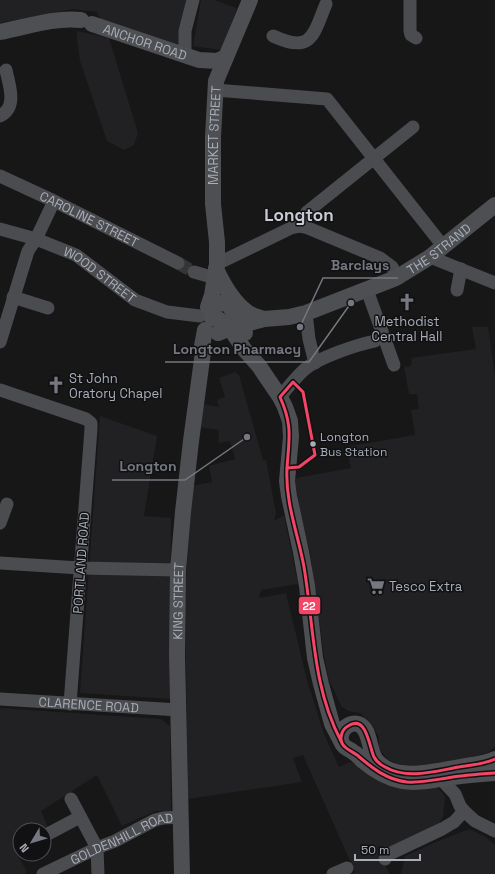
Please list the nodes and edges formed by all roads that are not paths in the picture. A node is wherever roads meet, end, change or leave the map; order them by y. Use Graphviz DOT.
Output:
graph roads {
  1 [pos="193,0"];
  2 [pos="250,0"];
  3 [pos="410,0"];
  4 [pos="326,2"];
  5 [pos="326,29"];
  6 [pos="0,32"];
  7 [pos="273,36"];
  8 [pos="416,38"];
  9 [pos="226,57"];
  10 [pos="192,58"];
  11 [pos="6,70"];
  12 [pos="216,85"];
  13 [pos="0,116"];
  14 [pos="413,127"];
  15 [pos="374,158"];
  16 [pos="0,176"];
  17 [pos="54,201"];
  18 [pos="495,205"];
  19 [pos="300,226"];
  20 [pos="0,229"];
  21 [pos="36,239"];
  22 [pos="443,246"];
  23 [pos="430,257"];
  24 [pos="178,264"];
  25 [pos="461,269"];
  26 [pos="216,270"];
  27 [pos="194,272"];
  28 [pos="396,278"];
  29 [pos="495,283"];
  30 [pos="367,290"];
  31 [pos="457,290"];
  32 [pos="13,297"];
  33 [pos="48,308"];
  34 [pos="306,313"];
  35 [pos="264,319"];
  36 [pos="214,326"];
  37 [pos="0,342"];
  38 [pos="368,345"];
  39 [pos="315,363"];
  40 [pos="394,364"];
  41 [pos="0,390"];
  42 [pos="280,397"];
  43 [pos="7,504"];
  44 [pos="0,523"];
  45 [pos="0,564"];
  46 [pos="80,568"];
  47 [pos="178,570"];
  48 [pos="0,699"];
  49 [pos="70,704"];
  50 [pos="329,708"];
  51 [pos="179,710"];
  52 [pos="352,724"];
  53 [pos="368,738"];
  54 [pos="347,746"];
  55 [pos="495,759"];
  56 [pos="495,773"];
  57 [pos="464,775"];
  58 [pos="441,779"];
  59 [pos="455,794"];
  60 [pos="71,799"];
  61 [pos="464,811"];
  62 [pos="80,817"];
  63 [pos="181,818"];
  64 [pos="495,831"];
  65 [pos="52,832"];
  66 [pos="96,848"];
  67 [pos="385,859"];
  68 [pos="347,868"];
  69 [pos="43,874"];
  70 [pos="98,874"];
  71 [pos="182,874"];
  72 [pos="333,874"];
  1 -- 10 [label="street"];
  2 -- 9 [label="main road, MARKET STREET"];
  3 -- 8 [label="street"];
  4 -- 5 [label="street"];
  4 -- 7 [label="street"];
  6 -- 10 [label="main road, ANCHOR ROAD"];
  9 -- 10 [label="main road, ANCHOR ROAD"];
  9 -- 12 [label="main road, MARKET STREET"];
  10 -- 12 [label="main road, ANCHOR ROAD"];
  11 -- 13 [label="street"];
  12 -- 15 [label="street"];
  12 -- 26 [label="main road, MARKET STREET"];
  14 -- 15 [label="street"];
  15 -- 19 [label="street"];
  15 -- 22 [label="street"];
  16 -- 17 [label="street, CAROLINE STREET"];
  17 -- 21 [label="street"];
  17 -- 24 [label="street, CAROLINE STREET"];
  18 -- 22 [label="main road, THE STRAND"];
  19 -- 26 [label="street"];
  19 -- 28 [label="street"];
  20 -- 21 [label="street, WOOD STREET"];
  21 -- 32 [label="street"];
  21 -- 36 [label="street, WOOD STREET"];
  22 -- 23 [label="main road, THE STRAND"];
  23 -- 25 [label="street"];
  23 -- 28 [label="main road, THE STRAND"];
  25 -- 29 [label="street"];
  25 -- 31 [label="street"];
  26 -- 27 [label="street"];
  26 -- 35 [label="main road"];
  26 -- 36 [label="main road, MARKET STREET"];
  28 -- 30 [label="main road, THE STRAND"];
  30 -- 34 [label="main road, THE STRAND"];
  30 -- 40 [label="street"];
  32 -- 33 [label="street"];
  32 -- 37 [label="street"];
  34 -- 35 [label="main road, THE STRAND"];
  34 -- 39 [label="street"];
  35 -- 36 [label="main road, THE STRAND"];
  36 -- 42 [label="main road"];
  36 -- 47 [label="main road, KING STREET"];
  38 -- 39 [label="street"];
  39 -- 42 [label="street"];
  41 -- 46 [label="street, PORTLAND ROAD"];
  42 -- 50 [label="main road"];
  43 -- 44 [label="street"];
  45 -- 46 [label="street"];
  46 -- 47 [label="street"];
  46 -- 49 [label="street, PORTLAND ROAD"];
  47 -- 51 [label="main road, KING STREET"];
  48 -- 49 [label="street, CLARENCE ROAD"];
  49 -- 51 [label="street, CLARENCE ROAD"];
  50 -- 52 [label="main road"];
  50 -- 54 [label="main road"];
  51 -- 63 [label="main road, KING STREET"];
  52 -- 53 [label="main road"];
  52 -- 54 [label="main road"];
  53 -- 54 [label="main road"];
  53 -- 55 [label="main road"];
  54 -- 58 [label="main road"];
  56 -- 57 [label="main road"];
  57 -- 58 [label="main road"];
  57 -- 59 [label="street"];
  58 -- 59 [label="street"];
  59 -- 61 [label="street"];
  60 -- 62 [label="street"];
  61 -- 64 [label="street"];
  61 -- 67 [label="street"];
  62 -- 65 [label="street"];
  62 -- 66 [label="street"];
  63 -- 66 [label="street, GOLDENHILL ROAD"];
  63 -- 71 [label="main road, KING STREET"];
  66 -- 69 [label="street, GOLDENHILL ROAD"];
  66 -- 70 [label="street"];
  68 -- 72 [label="street"];
}
